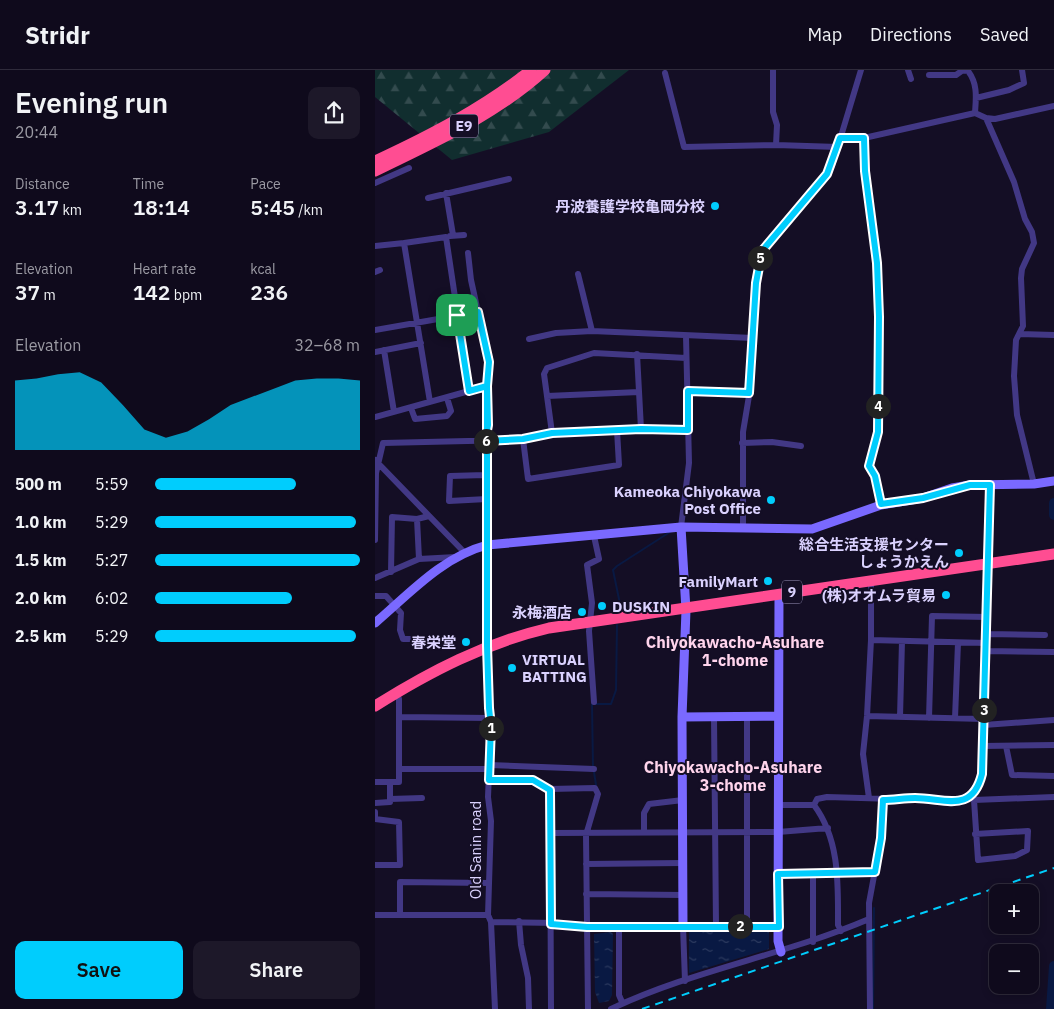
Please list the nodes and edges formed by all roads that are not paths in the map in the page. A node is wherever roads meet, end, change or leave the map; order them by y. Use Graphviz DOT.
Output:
graph roads {
  1 [pos="531,70"];
  2 [pos="545,70"];
  3 [pos="773,70"];
  4 [pos="861,70"];
  5 [pos="908,70"];
  6 [pos="963,70"];
  7 [pos="1022,70"];
  8 [pos="665,73"];
  9 [pos="929,75"];
  10 [pos="911,78"];
  11 [pos="976,98"];
  12 [pos="1054,106"];
  13 [pos="975,113"];
  14 [pos="986,118"];
  15 [pos="840,138"];
  16 [pos="864,138"];
  17 [pos="776,145"];
  18 [pos="838,147"];
  19 [pos="375,161"];
  20 [pos="409,168"];
  21 [pos="375,171"];
  22 [pos="509,179"];
  23 [pos="375,183"];
  24 [pos="446,194"];
  25 [pos="428,198"];
  26 [pos="464,235"];
  27 [pos="449,236"];
  28 [pos="404,243"];
  29 [pos="375,246"];
  30 [pos="467,254"];
  31 [pos="579,274"];
  32 [pos="478,312"];
  33 [pos="457,315"];
  34 [pos="417,321"];
  35 [pos="375,330"];
  36 [pos="592,331"];
  37 [pos="1020,334"];
  38 [pos="1054,335"];
  39 [pos="686,336"];
  40 [pos="753,338"];
  41 [pos="529,339"];
  42 [pos="421,343"];
  43 [pos="384,350"];
  44 [pos="375,352"];
  45 [pos="637,354"];
  46 [pos="686,358"];
  47 [pos="487,386"];
  48 [pos="469,391"];
  49 [pos="688,391"];
  50 [pos="639,392"];
  51 [pos="749,393"];
  52 [pos="547,396"];
  53 [pos="447,398"];
  54 [pos="430,402"];
  55 [pos="411,408"];
  56 [pos="394,412"];
  57 [pos="375,417"];
  58 [pos="641,429"];
  59 [pos="617,430"];
  60 [pos="688,430"];
  61 [pos="552,433"];
  62 [pos="523,439"];
  63 [pos="485,441"];
  64 [pos="743,443"];
  65 [pos="801,446"];
  66 [pos="377,463"];
  67 [pos="376,473"];
  68 [pos="485,475"];
  69 [pos="1052,481"];
  70 [pos="1034,484"];
  71 [pos="990,485"];
  72 [pos="487,499"];
  73 [pos="881,504"];
  74 [pos="429,516"];
  75 [pos="417,519"];
  76 [pos="681,527"];
  77 [pos="743,527"];
  78 [pos="594,536"];
  79 [pos="375,540"];
  80 [pos="487,545"];
  81 [pos="1054,554"];
  82 [pos="461,555"];
  83 [pos="419,559"];
  84 [pos="988,564"];
  85 [pos="391,572"];
  86 [pos="375,578"];
  87 [pos="871,581"];
  88 [pos="779,594"];
  89 [pos="375,596"];
  90 [pos="395,606"];
  91 [pos="686,610"];
  92 [pos="987,617"];
  93 [pos="375,623"];
  94 [pos="591,623"];
  95 [pos="987,634"];
  96 [pos="1045,635"];
  97 [pos="445,639"];
  98 [pos="871,640"];
  99 [pos="902,641"];
  100 [pos="931,642"];
  101 [pos="958,643"];
  102 [pos="487,646"];
  103 [pos="987,647"];
  104 [pos="1054,652"];
  105 [pos="397,692"];
  106 [pos="594,702"];
  107 [pos="375,706"];
  108 [pos="714,716"];
  109 [pos="747,716"];
  110 [pos="778,716"];
  111 [pos="867,716"];
  112 [pos="400,717"];
  113 [pos="682,717"];
  114 [pos="900,717"];
  115 [pos="490,718"];
  116 [pos="929,718"];
  117 [pos="955,718"];
  118 [pos="1054,720"];
  119 [pos="984,722"];
  120 [pos="1054,745"];
  121 [pos="983,746"];
  122 [pos="1006,746"];
  123 [pos="489,767"];
  124 [pos="399,769"];
  125 [pos="594,769"];
  126 [pos="1054,776"];
  127 [pos="489,780"];
  128 [pos="375,782"];
  129 [pos="390,782"];
  130 [pos="550,790"];
  131 [pos="1054,797"];
  132 [pos="390,798"];
  133 [pos="422,798"];
  134 [pos="869,798"];
  135 [pos="973,798"];
  136 [pos="683,800"];
  137 [pos="883,800"];
  138 [pos="375,803"];
  139 [pos="778,805"];
  140 [pos="814,806"];
  141 [pos="375,812"];
  142 [pos="375,819"];
  143 [pos="828,828"];
  144 [pos="644,831"];
  145 [pos="587,832"];
  146 [pos="683,832"];
  147 [pos="715,832"];
  148 [pos="746,832"];
  149 [pos="778,832"];
  150 [pos="551,833"];
  151 [pos="975,834"];
  152 [pos="683,863"];
  153 [pos="586,864"];
  154 [pos="375,865"];
  155 [pos="875,872"];
  156 [pos="778,874"];
  157 [pos="813,874"];
  158 [pos="837,874"];
  159 [pos="489,883"];
  160 [pos="586,894"];
  161 [pos="683,895"];
  162 [pos="401,915"];
  163 [pos="489,915"];
  164 [pos="375,916"];
  165 [pos="869,919"];
  166 [pos="519,921"];
  167 [pos="491,922"];
  168 [pos="551,924"];
  169 [pos="683,926"];
  170 [pos="715,926"];
  171 [pos="747,926"];
  172 [pos="587,927"];
  173 [pos="619,927"];
  174 [pos="779,927"];
  175 [pos="841,931"];
  176 [pos="813,942"];
  177 [pos="781,952"];
  178 [pos="685,981"];
  179 [pos="622,1002"];
  180 [pos="495,1009"];
  181 [pos="529,1009"];
  182 [pos="551,1009"];
  183 [pos="588,1009"];
  184 [pos="611,1009"];
  185 [pos="870,1009"];
  1 -- 19 [label="highway, E9"];
  2 -- 21 [label="highway, E9"];
  3 -- 17 [label="street"];
  4 -- 15 [label="street"];
  5 -- 10 [label="street"];
  6 -- 9 [label="street"];
  6 -- 11 [label="street"];
  7 -- 11 [label="street"];
  8 -- 17 [label="street"];
  11 -- 13 [label="street"];
  12 -- 14 [label="street"];
  13 -- 14 [label="street"];
  13 -- 16 [label="street"];
  14 -- 37 [label="street"];
  15 -- 16 [label="street"];
  15 -- 18 [label="street"];
  16 -- 73 [label="street"];
  17 -- 18 [label="street"];
  18 -- 40 [label="street"];
  20 -- 23 [label="street"];
  22 -- 24 [label="street"];
  24 -- 25 [label="street"];
  24 -- 27 [label="street"];
  26 -- 27 [label="street"];
  27 -- 28 [label="street"];
  27 -- 33 [label="street"];
  28 -- 29 [label="street"];
  28 -- 34 [label="street"];
  30 -- 32 [label="street, Old Sanin road"];
  31 -- 36 [label="street"];
  32 -- 33 [label="street"];
  32 -- 47 [label="street, Old Sanin road"];
  33 -- 34 [label="street"];
  33 -- 48 [label="street"];
  34 -- 35 [label="street"];
  34 -- 42 [label="street"];
  36 -- 39 [label="street"];
  36 -- 41 [label="street"];
  37 -- 38 [label="street"];
  37 -- 70 [label="street"];
  39 -- 40 [label="street"];
  39 -- 46 [label="street"];
  40 -- 51 [label="street"];
  42 -- 43 [label="street"];
  42 -- 54 [label="street"];
  43 -- 44 [label="street"];
  43 -- 56 [label="street"];
  45 -- 46 [label="street"];
  45 -- 50 [label="street"];
  45 -- 52 [label="street"];
  46 -- 49 [label="street"];
  47 -- 48 [label="street"];
  47 -- 63 [label="street, Old Sanin road"];
  48 -- 53 [label="street"];
  49 -- 51 [label="street"];
  49 -- 60 [label="street"];
  50 -- 52 [label="street"];
  50 -- 58 [label="street"];
  51 -- 64 [label="street"];
  52 -- 61 [label="street"];
  53 -- 54 [label="street"];
  53 -- 55 [label="street"];
  54 -- 55 [label="street"];
  55 -- 56 [label="street"];
  56 -- 57 [label="street"];
  58 -- 59 [label="street"];
  58 -- 60 [label="street"];
  59 -- 61 [label="street"];
  59 -- 62 [label="street"];
  60 -- 76 [label="street"];
  61 -- 62 [label="street"];
  62 -- 63 [label="street"];
  63 -- 66 [label="street"];
  63 -- 68 [label="street, Old Sanin road"];
  64 -- 65 [label="street"];
  64 -- 77 [label="street"];
  66 -- 67 [label="street"];
  66 -- 74 [label="street"];
  67 -- 79 [label="street"];
  68 -- 72 [label="street, Old Sanin road"];
  68 -- 72 [label="street"];
  69 -- 70 [label="street"];
  70 -- 71 [label="street"];
  71 -- 73 [label="street"];
  71 -- 84 [label="street"];
  72 -- 80 [label="street, Old Sanin road"];
  73 -- 77 [label="street"];
  74 -- 75 [label="street"];
  74 -- 82 [label="street"];
  75 -- 83 [label="street"];
  75 -- 85 [label="street"];
  76 -- 77 [label="street"];
  76 -- 78 [label="street"];
  76 -- 91 [label="street"];
  78 -- 80 [label="street"];
  78 -- 94 [label="street"];
  80 -- 82 [label="street"];
  80 -- 102 [label="street, Old Sanin road"];
  81 -- 84 [label="highway, 9"];
  82 -- 83 [label="street"];
  82 -- 90 [label="street"];
  83 -- 85 [label="street"];
  84 -- 87 [label="highway, 9"];
  84 -- 92 [label="street"];
  85 -- 86 [label="street"];
  87 -- 88 [label="highway, 9"];
  87 -- 98 [label="street"];
  88 -- 91 [label="highway, 9"];
  88 -- 110 [label="street"];
  89 -- 90 [label="street"];
  90 -- 93 [label="street"];
  90 -- 97 [label="street"];
  91 -- 94 [label="highway, 9"];
  91 -- 113 [label="street"];
  92 -- 95 [label="street"];
  92 -- 100 [label="street"];
  94 -- 102 [label="highway, 9"];
  94 -- 106 [label="street"];
  95 -- 96 [label="street"];
  95 -- 103 [label="street"];
  98 -- 99 [label="street"];
  98 -- 111 [label="street"];
  99 -- 100 [label="street"];
  99 -- 114 [label="street"];
  100 -- 101 [label="street"];
  100 -- 116 [label="street"];
  101 -- 103 [label="street"];
  101 -- 117 [label="street"];
  102 -- 105 [label="highway, 9"];
  102 -- 115 [label="street, Old Sanin road"];
  103 -- 104 [label="street"];
  103 -- 119 [label="street"];
  105 -- 107 [label="highway, 9"];
  105 -- 112 [label="street"];
  108 -- 109 [label="street"];
  108 -- 113 [label="street"];
  108 -- 147 [label="street"];
  109 -- 110 [label="street"];
  109 -- 148 [label="street"];
  110 -- 139 [label="street"];
  111 -- 114 [label="street"];
  111 -- 134 [label="street"];
  112 -- 115 [label="street"];
  112 -- 124 [label="street"];
  113 -- 136 [label="street"];
  114 -- 116 [label="street"];
  115 -- 123 [label="street, Old Sanin road"];
  116 -- 117 [label="street"];
  117 -- 119 [label="street"];
  118 -- 119 [label="street"];
  119 -- 121 [label="street"];
  120 -- 122 [label="street"];
  121 -- 122 [label="street"];
  121 -- 135 [label="street"];
  122 -- 126 [label="street"];
  123 -- 124 [label="street"];
  123 -- 125 [label="street"];
  123 -- 127 [label="street, Old Sanin road"];
  124 -- 129 [label="street"];
  127 -- 130 [label="street"];
  127 -- 159 [label="street, Old Sanin road"];
  128 -- 129 [label="street"];
  129 -- 132 [label="street"];
  130 -- 145 [label="street"];
  130 -- 150 [label="street"];
  131 -- 135 [label="street"];
  132 -- 133 [label="street"];
  132 -- 138 [label="street"];
  134 -- 137 [label="street"];
  134 -- 140 [label="street"];
  135 -- 137 [label="street"];
  135 -- 151 [label="street"];
  136 -- 144 [label="street"];
  136 -- 146 [label="street"];
  137 -- 155 [label="street"];
  139 -- 140 [label="street"];
  139 -- 149 [label="street"];
  140 -- 143 [label="street"];
  141 -- 142 [label="street"];
  142 -- 154 [label="street"];
  143 -- 149 [label="street"];
  143 -- 158 [label="street"];
  144 -- 145 [label="street"];
  144 -- 146 [label="street"];
  145 -- 150 [label="street"];
  145 -- 153 [label="street"];
  146 -- 147 [label="street"];
  146 -- 152 [label="street"];
  147 -- 148 [label="street"];
  147 -- 170 [label="street"];
  148 -- 149 [label="street"];
  148 -- 171 [label="street"];
  149 -- 156 [label="street"];
  150 -- 168 [label="street"];
  151 -- 151 [label="street"];
  152 -- 153 [label="street"];
  152 -- 161 [label="street"];
  153 -- 160 [label="street"];
  155 -- 158 [label="street"];
  155 -- 165 [label="street"];
  156 -- 157 [label="street"];
  156 -- 174 [label="street"];
  157 -- 158 [label="street"];
  157 -- 176 [label="street"];
  158 -- 175 [label="street"];
  159 -- 162 [label="street"];
  159 -- 163 [label="street, Old Sanin road"];
  160 -- 161 [label="street"];
  160 -- 172 [label="street"];
  161 -- 169 [label="street"];
  162 -- 163 [label="street"];
  162 -- 164 [label="street"];
  163 -- 167 [label="street, Old Sanin road"];
  165 -- 175 [label="street"];
  165 -- 185 [label="street"];
  166 -- 167 [label="street"];
  166 -- 168 [label="street"];
  166 -- 181 [label="street"];
  167 -- 180 [label="street, Old Sanin road"];
  168 -- 172 [label="street"];
  168 -- 182 [label="street"];
  169 -- 170 [label="street"];
  169 -- 173 [label="street"];
  169 -- 178 [label="street"];
  170 -- 171 [label="street"];
  171 -- 174 [label="street"];
  172 -- 173 [label="street"];
  172 -- 183 [label="street"];
  173 -- 179 [label="street"];
  174 -- 177 [label="street"];
  175 -- 176 [label="street"];
  176 -- 177 [label="street"];
  177 -- 178 [label="street"];
  178 -- 179 [label="street"];
  179 -- 184 [label="street"];
}
